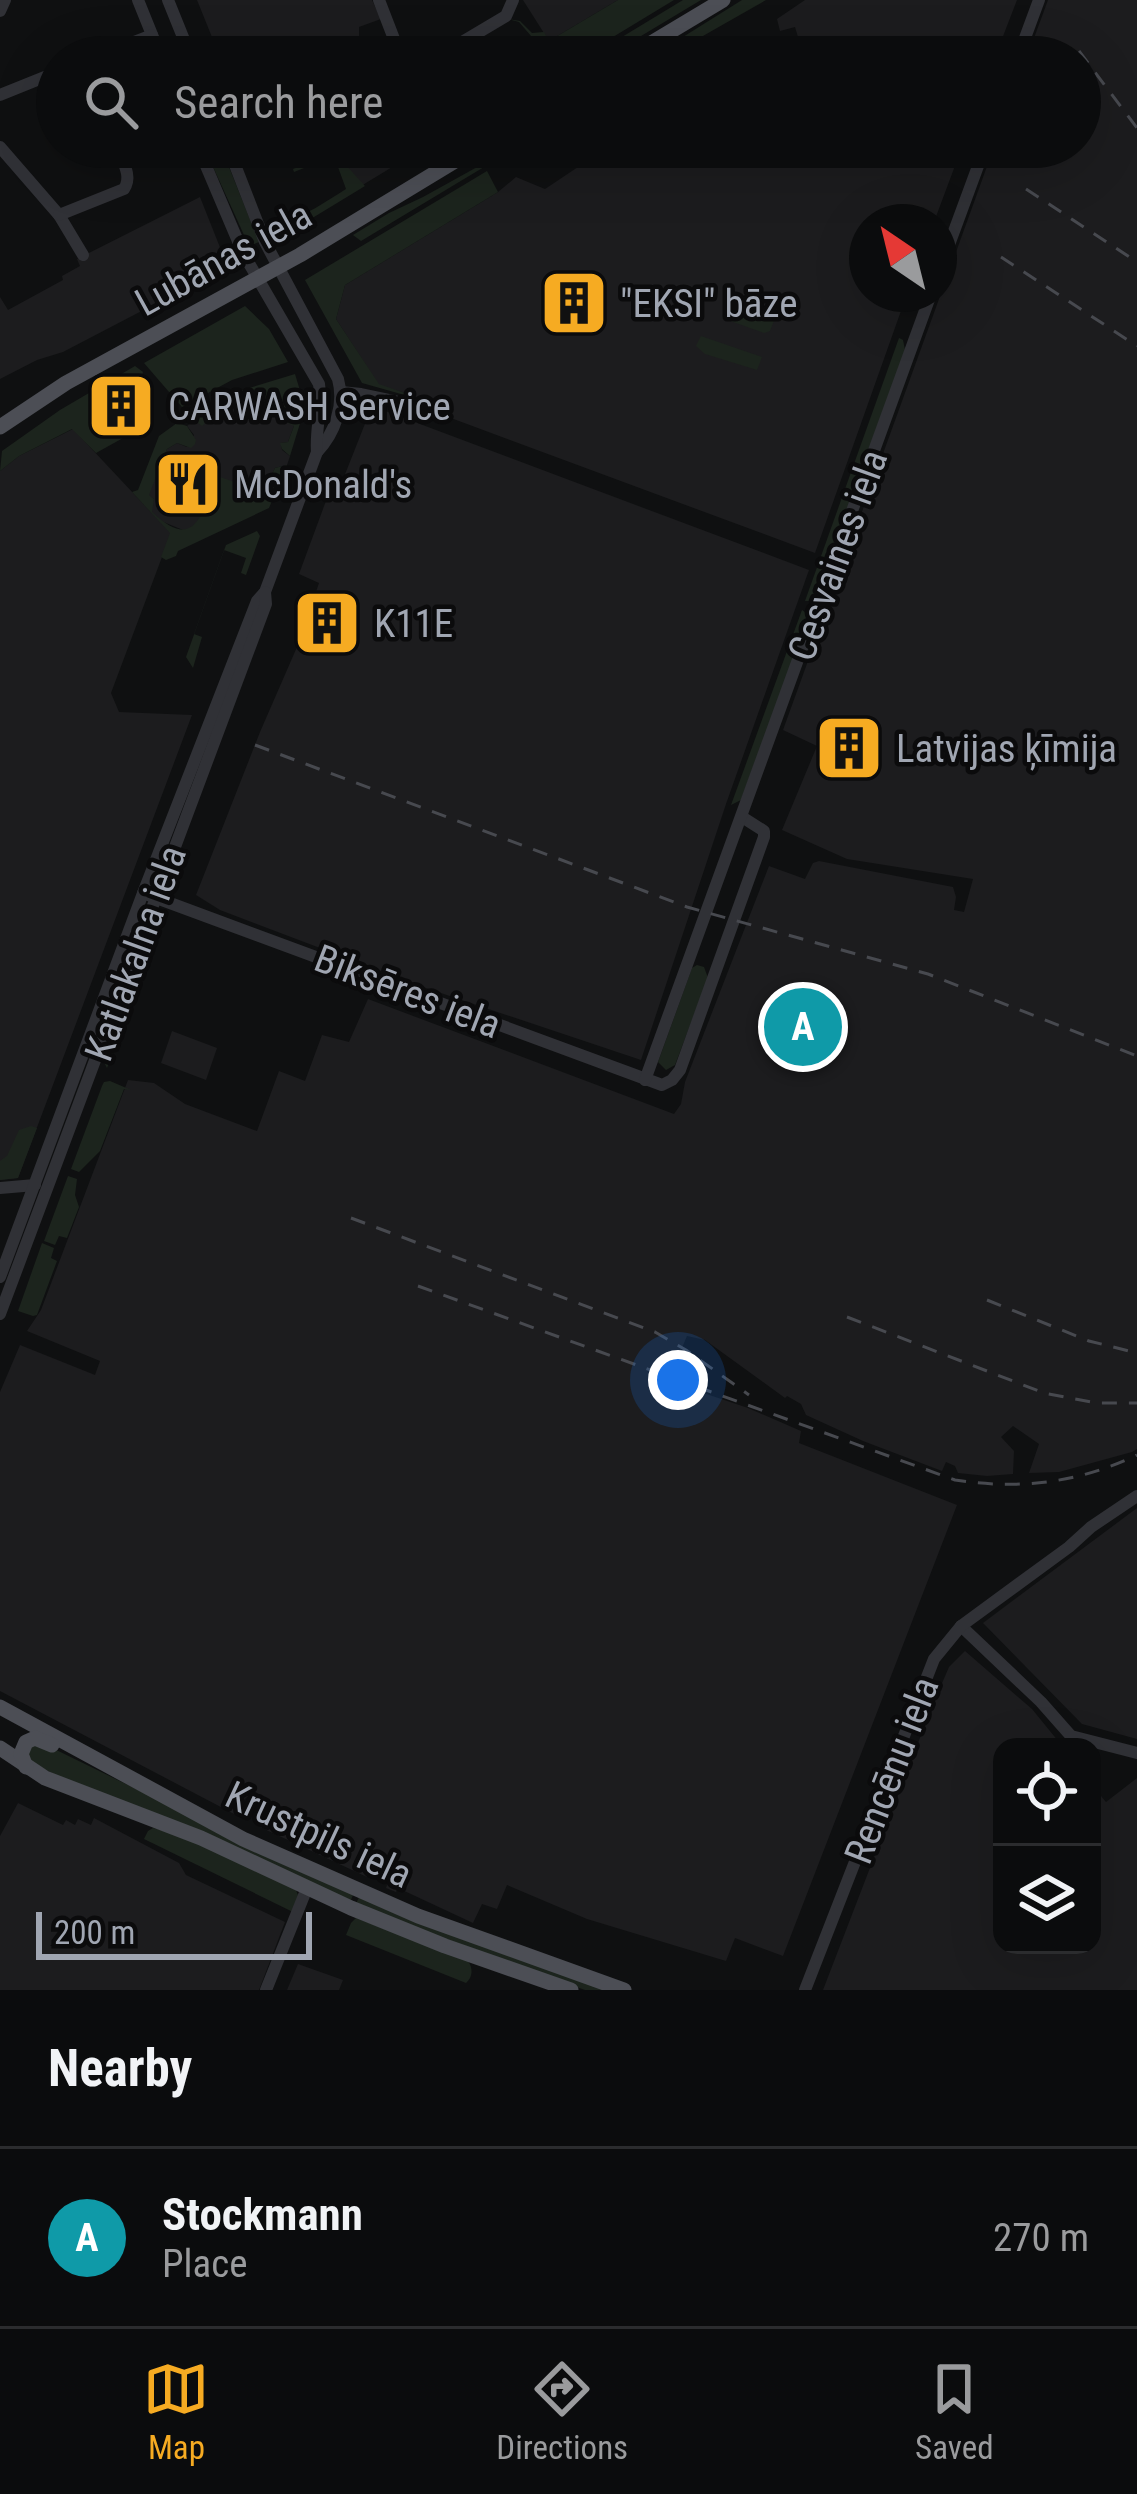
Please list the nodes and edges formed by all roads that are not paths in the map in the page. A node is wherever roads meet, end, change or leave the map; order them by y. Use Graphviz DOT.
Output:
graph roads {
  1 [pos="5,0"];
  2 [pos="138,0"];
  3 [pos="168,0"];
  4 [pos="379,0"];
  5 [pos="513,0"];
  6 [pos="723,0"];
  7 [pos="1039,0"];
  8 [pos="0,11"];
  9 [pos="152,35"];
  10 [pos="183,36"];
  11 [pos="393,36"];
  12 [pos="472,36"];
  13 [pos="663,36"];
  14 [pos="1026,36"];
  15 [pos="36,80"];
  16 [pos="0,94"];
  17 [pos="0,147"];
  18 [pos="126,168"];
  19 [pos="207,168"];
  20 [pos="236,168"];
  21 [pos="438,168"];
  22 [pos="977,168"];
  23 [pos="59,214"];
  24 [pos="957,223"];
  25 [pos="83,255"];
  26 [pos="278,266"];
  27 [pos="257,278"];
  28 [pos="924,312"];
  29 [pos="341,392"];
  30 [pos="409,404"];
  31 [pos="0,427"];
  32 [pos="317,452"];
  33 [pos="742,817"];
  34 [pos="722,871"];
  35 [pos="749,880"];
  36 [pos="150,895"];
  37 [pos="691,955"];
  38 [pos="719,963"];
  39 [pos="646,1080"];
  40 [pos="35,1185"];
  41 [pos="0,1188"];
  42 [pos="13,1262"];
  43 [pos="0,1277"];
  44 [pos="0,1314"];
  45 [pos="1137,1496"];
  46 [pos="961,1626"];
  47 [pos="0,1707"];
  48 [pos="0,1748"];
  49 [pos="1137,1754"];
  50 [pos="26,1767"];
  51 [pos="116,1771"];
  52 [pos="307,1888"];
  53 [pos="266,1990"];
  54 [pos="571,1990"];
  55 [pos="624,1990"];
  56 [pos="805,1990"];
  1 -- 8 [label="street"];
  2 -- 9 [label="street"];
  3 -- 10 [label="street"];
  4 -- 11 [label="street"];
  5 -- 12 [label="street"];
  6 -- 13 [label="main road"];
  7 -- 14 [label="street"];
  15 -- 16 [label="street"];
  17 -- 23 [label="street"];
  18 -- 23 [label="street"];
  19 -- 27 [label="street, Katlakalna iela"];
  20 -- 26 [label="street"];
  21 -- 26 [label="main road, Lubānas iela"];
  22 -- 24 [label="street"];
  23 -- 25 [label="street"];
  26 -- 27 [label="main road, Lubānas iela"];
  26 -- 29 [label="street"];
  27 -- 31 [label="main road, Lubānas iela"];
  27 -- 32 [label="street, Katlakalna iela"];
  28 -- 33 [label="street, Cesvaines iela"];
  29 -- 30 [label="street"];
  29 -- 32 [label="street, Katlakalna iela"];
  32 -- 36 [label="street, Katlakalna iela"];
  33 -- 34 [label="street, Cesvaines iela"];
  33 -- 35 [label="street"];
  34 -- 35 [label="street"];
  34 -- 37 [label="street, Cesvaines iela"];
  35 -- 38 [label="street"];
  36 -- 39 [label="street, Biksēres iela"];
  36 -- 40 [label="street, Katlakalna iela"];
  36 -- 42 [label="street, Katlakalna iela"];
  37 -- 38 [label="street"];
  37 -- 39 [label="street, Cesvaines iela"];
  38 -- 39 [label="street, Biksēres iela"];
  40 -- 41 [label="street"];
  40 -- 42 [label="street, Katlakalna iela"];
  42 -- 43 [label="street, Katlakalna iela"];
  42 -- 44 [label="street, Katlakalna iela"];
  45 -- 46 [label="street, Rencēnu iela"];
  46 -- 49 [label="street"];
  46 -- 56 [label="street, Rencēnu iela"];
  47 -- 51 [label="main road, Krustpils iela"];
  48 -- 50 [label="main road, Krustpils iela"];
  50 -- 51 [label="main road"];
  50 -- 52 [label="main road, Krustpils iela"];
  51 -- 55 [label="main road, Krustpils iela"];
  52 -- 53 [label="street"];
  52 -- 54 [label="main road, Krustpils iela"];
}
